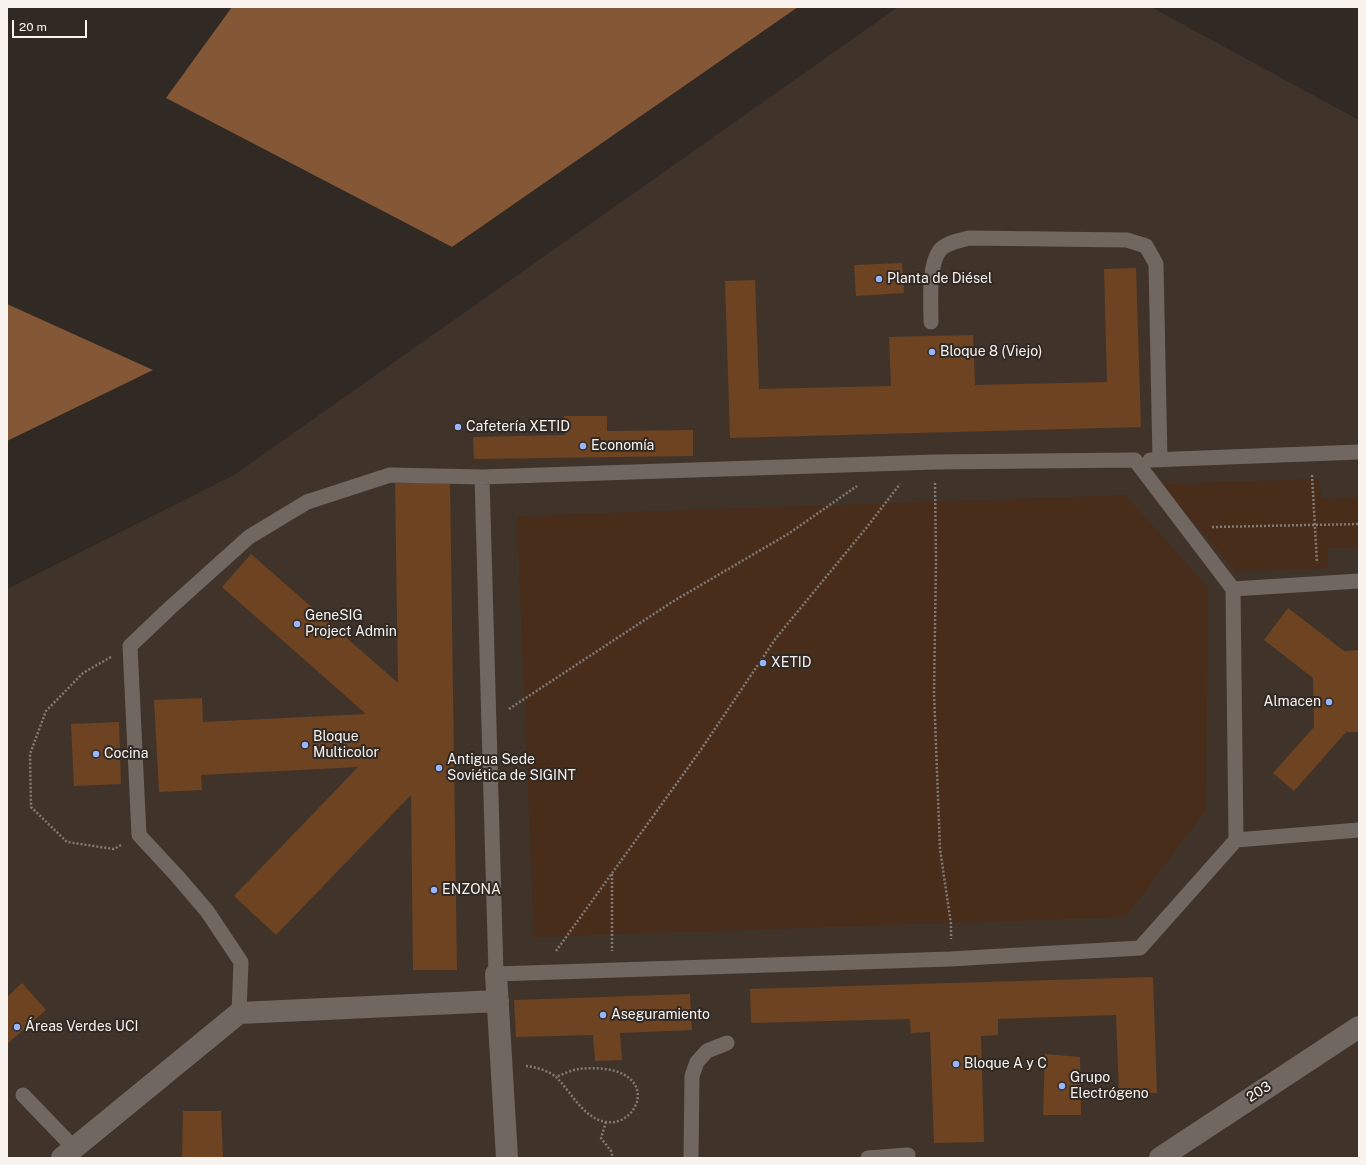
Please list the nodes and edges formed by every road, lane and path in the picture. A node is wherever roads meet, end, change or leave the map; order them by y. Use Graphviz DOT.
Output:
graph roads {
  1 [pos="931,322"];
  2 [pos="1359,452"];
  3 [pos="1311,454"];
  4 [pos="1136,460"];
  5 [pos="1160,460"];
  6 [pos="935,462"];
  7 [pos="917,463"];
  8 [pos="888,464"];
  9 [pos="482,477"];
  10 [pos="1359,524"];
  11 [pos="1315,525"];
  12 [pos="1186,527"];
  13 [pos="1359,581"];
  14 [pos="1318,583"];
  15 [pos="1233,589"];
  16 [pos="130,646"];
  17 [pos="489,722"];
  18 [pos="1359,830"];
  19 [pos="139,835"];
  20 [pos="1236,840"];
  21 [pos="612,874"];
  22 [pos="950,959"];
  23 [pos="612,970"];
  24 [pos="540,973"];
  25 [pos="496,974"];
  26 [pos="498,1001"];
  27 [pos="239,1014"];
  28 [pos="1359,1027"];
  29 [pos="727,1043"];
  30 [pos="502,1066"];
  31 [pos="556,1077"];
  32 [pos="23,1095"];
  33 [pos="606,1122"];
  34 [pos="68,1153"];
  35 [pos="908,1155"];
  36 [pos="507,1158"];
  37 [pos="613,1158"];
  38 [pos="691,1158"];
  39 [pos="868,1158"];
  40 [pos="1160,1158"];
  1 -- 5 [label="lane"];
  2 -- 3 [label="lane"];
  3 -- 5 [label="lane"];
  3 -- 11 [label="path"];
  4 -- 5 [label="lane"];
  4 -- 6 [label="lane"];
  4 -- 12 [label="lane"];
  6 -- 7 [label="lane"];
  6 -- 22 [label="path"];
  7 -- 8 [label="lane"];
  7 -- 21 [label="path"];
  8 -- 9 [label="lane"];
  8 -- 17 [label="path"];
  9 -- 16 [label="lane"];
  9 -- 17 [label="lane"];
  10 -- 11 [label="path"];
  11 -- 12 [label="path"];
  11 -- 14 [label="path"];
  12 -- 15 [label="lane"];
  13 -- 14 [label="lane"];
  14 -- 15 [label="lane"];
  15 -- 20 [label="lane"];
  16 -- 19 [label="lane"];
  16 -- 19 [label="path"];
  17 -- 25 [label="lane"];
  18 -- 20 [label="lane"];
  19 -- 27 [label="lane"];
  20 -- 22 [label="lane"];
  21 -- 23 [label="path"];
  21 -- 24 [label="path"];
  22 -- 23 [label="lane"];
  23 -- 24 [label="lane"];
  24 -- 25 [label="lane"];
  25 -- 26 [label="street"];
  26 -- 27 [label="street"];
  26 -- 30 [label="street"];
  27 -- 34 [label="street"];
  28 -- 40 [label="street, 203"];
  29 -- 38 [label="lane"];
  30 -- 31 [label="path"];
  30 -- 36 [label="street"];
  31 -- 33 [label="path"];
  31 -- 33 [label="path"];
  32 -- 34 [label="lane"];
  33 -- 37 [label="path"];
  35 -- 39 [label="lane"];
}
